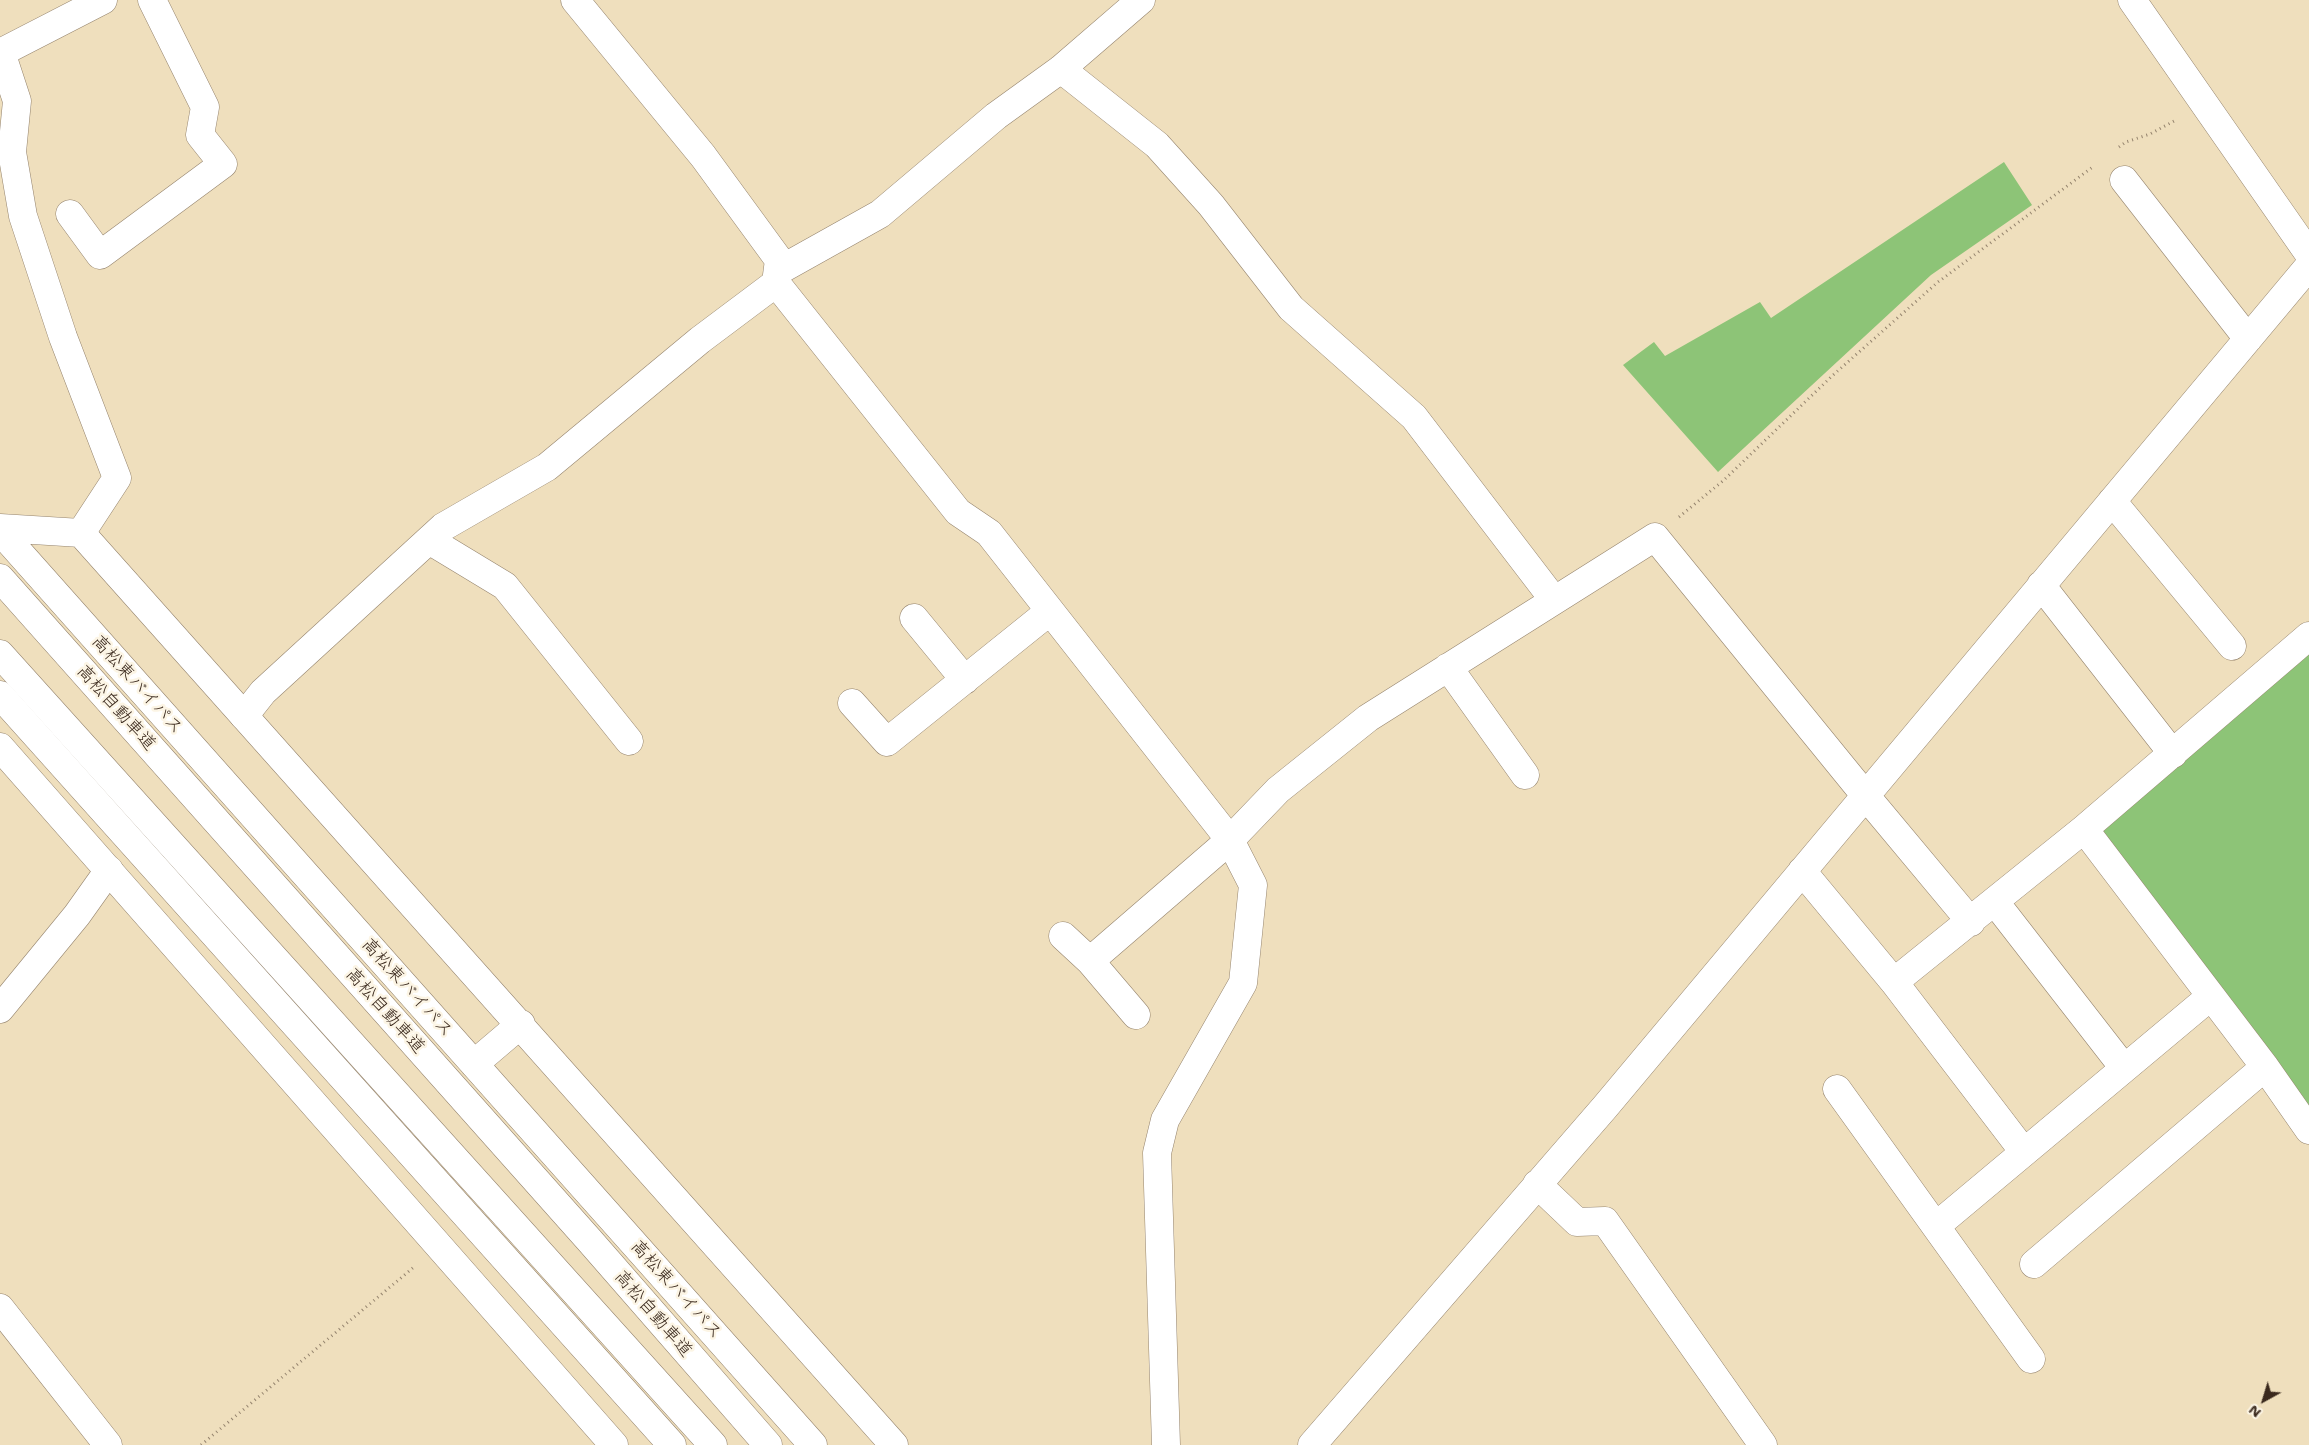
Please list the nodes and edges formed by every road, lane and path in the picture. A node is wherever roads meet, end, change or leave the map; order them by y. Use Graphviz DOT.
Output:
graph roads {
  1 [pos="103,0"];
  2 [pos="152,0"];
  3 [pos="575,0"];
  4 [pos="1141,0"];
  5 [pos="2132,0"];
  6 [pos="0,52"];
  7 [pos="1061,69"];
  8 [pos="2205,104"];
  9 [pos="2118,148"];
  10 [pos="2095,165"];
  11 [pos="2124,180"];
  12 [pos="70,214"];
  13 [pos="2309,254"];
  14 [pos="2309,266"];
  15 [pos="777,277"];
  16 [pos="2248,339"];
  17 [pos="2112,500"];
  18 [pos="0,529"];
  19 [pos="81,533"];
  20 [pos="1655,537"];
  21 [pos="429,540"];
  22 [pos="0,578"];
  23 [pos="2041,586"];
  24 [pos="1554,600"];
  25 [pos="1050,611"];
  26 [pos="914,618"];
  27 [pos="2309,636"];
  28 [pos="2232,646"];
  29 [pos="0,654"];
  30 [pos="1448,667"];
  31 [pos="965,680"];
  32 [pos="0,695"];
  33 [pos="852,703"];
  34 [pos="244,716"];
  35 [pos="629,741"];
  36 [pos="0,747"];
  37 [pos="2173,754"];
  38 [pos="1525,776"];
  39 [pos="1865,795"];
  40 [pos="2084,829"];
  41 [pos="1230,840"];
  42 [pos="109,870"];
  43 [pos="1802,871"];
  44 [pos="1995,902"];
  45 [pos="1971,922"];
  46 [pos="1064,936"];
  47 [pos="1090,961"];
  48 [pos="1894,982"];
  49 [pos="2211,996"];
  50 [pos="0,1009"];
  51 [pos="1136,1015"];
  52 [pos="521,1024"];
  53 [pos="474,1064"];
  54 [pos="2265,1067"];
  55 [pos="2124,1068"];
  56 [pos="1837,1088"];
  57 [pos="2309,1130"];
  58 [pos="2024,1152"];
  59 [pos="1537,1184"];
  60 [pos="1936,1226"];
  61 [pos="419,1263"];
  62 [pos="2034,1264"];
  63 [pos="0,1308"];
  64 [pos="2032,1359"];
  65 [pos="108,1445"];
  66 [pos="201,1445"];
  67 [pos="614,1445"];
  68 [pos="672,1445"];
  69 [pos="713,1445"];
  70 [pos="768,1445"];
  71 [pos="813,1445"];
  72 [pos="894,1445"];
  73 [pos="1166,1445"];
  74 [pos="1312,1445"];
  75 [pos="1763,1445"];
  1 -- 6 [label="main road"];
  2 -- 12 [label="main road"];
  3 -- 15 [label="main road"];
  4 -- 7 [label="main road"];
  5 -- 8 [label="main road"];
  6 -- 19 [label="main road"];
  7 -- 15 [label="main road"];
  7 -- 24 [label="main road"];
  8 -- 9 [label="path"];
  8 -- 13 [label="main road"];
  10 -- 20 [label="path"];
  11 -- 16 [label="main road"];
  14 -- 16 [label="main road"];
  15 -- 21 [label="main road"];
  15 -- 25 [label="main road"];
  16 -- 17 [label="main road"];
  17 -- 23 [label="main road"];
  17 -- 28 [label="main road"];
  18 -- 19 [label="main road"];
  18 -- 53 [label="main road, 高松東バイパス"];
  19 -- 34 [label="main road"];
  20 -- 24 [label="main road"];
  20 -- 39 [label="main road"];
  21 -- 34 [label="main road"];
  21 -- 35 [label="main road"];
  22 -- 70 [label="main road, 高松自動車道"];
  23 -- 37 [label="main road"];
  23 -- 39 [label="main road"];
  24 -- 30 [label="main road"];
  25 -- 31 [label="main road"];
  25 -- 41 [label="main road"];
  26 -- 31 [label="main road"];
  27 -- 37 [label="main road"];
  29 -- 69 [label="main road"];
  30 -- 38 [label="main road"];
  30 -- 41 [label="main road"];
  31 -- 33 [label="main road"];
  32 -- 68 [label="main road"];
  34 -- 52 [label="main road"];
  36 -- 42 [label="main road"];
  37 -- 40 [label="main road"];
  39 -- 43 [label="main road"];
  39 -- 45 [label="main road"];
  40 -- 44 [label="main road"];
  40 -- 49 [label="main road"];
  41 -- 47 [label="main road"];
  41 -- 73 [label="main road"];
  42 -- 50 [label="main road"];
  42 -- 67 [label="main road"];
  43 -- 48 [label="main road"];
  43 -- 59 [label="main road"];
  44 -- 45 [label="main road"];
  44 -- 55 [label="main road"];
  45 -- 48 [label="main road"];
  46 -- 47 [label="main road"];
  47 -- 51 [label="main road"];
  48 -- 58 [label="main road"];
  49 -- 54 [label="main road"];
  49 -- 55 [label="main road"];
  52 -- 53 [label="main road"];
  52 -- 72 [label="main road"];
  53 -- 71 [label="main road, 高松東バイパス"];
  54 -- 57 [label="main road"];
  54 -- 62 [label="main road"];
  55 -- 58 [label="main road"];
  56 -- 60 [label="main road"];
  58 -- 60 [label="main road"];
  59 -- 74 [label="main road"];
  59 -- 75 [label="main road"];
  60 -- 64 [label="main road"];
  61 -- 66 [label="path"];
  63 -- 65 [label="main road"];
}
